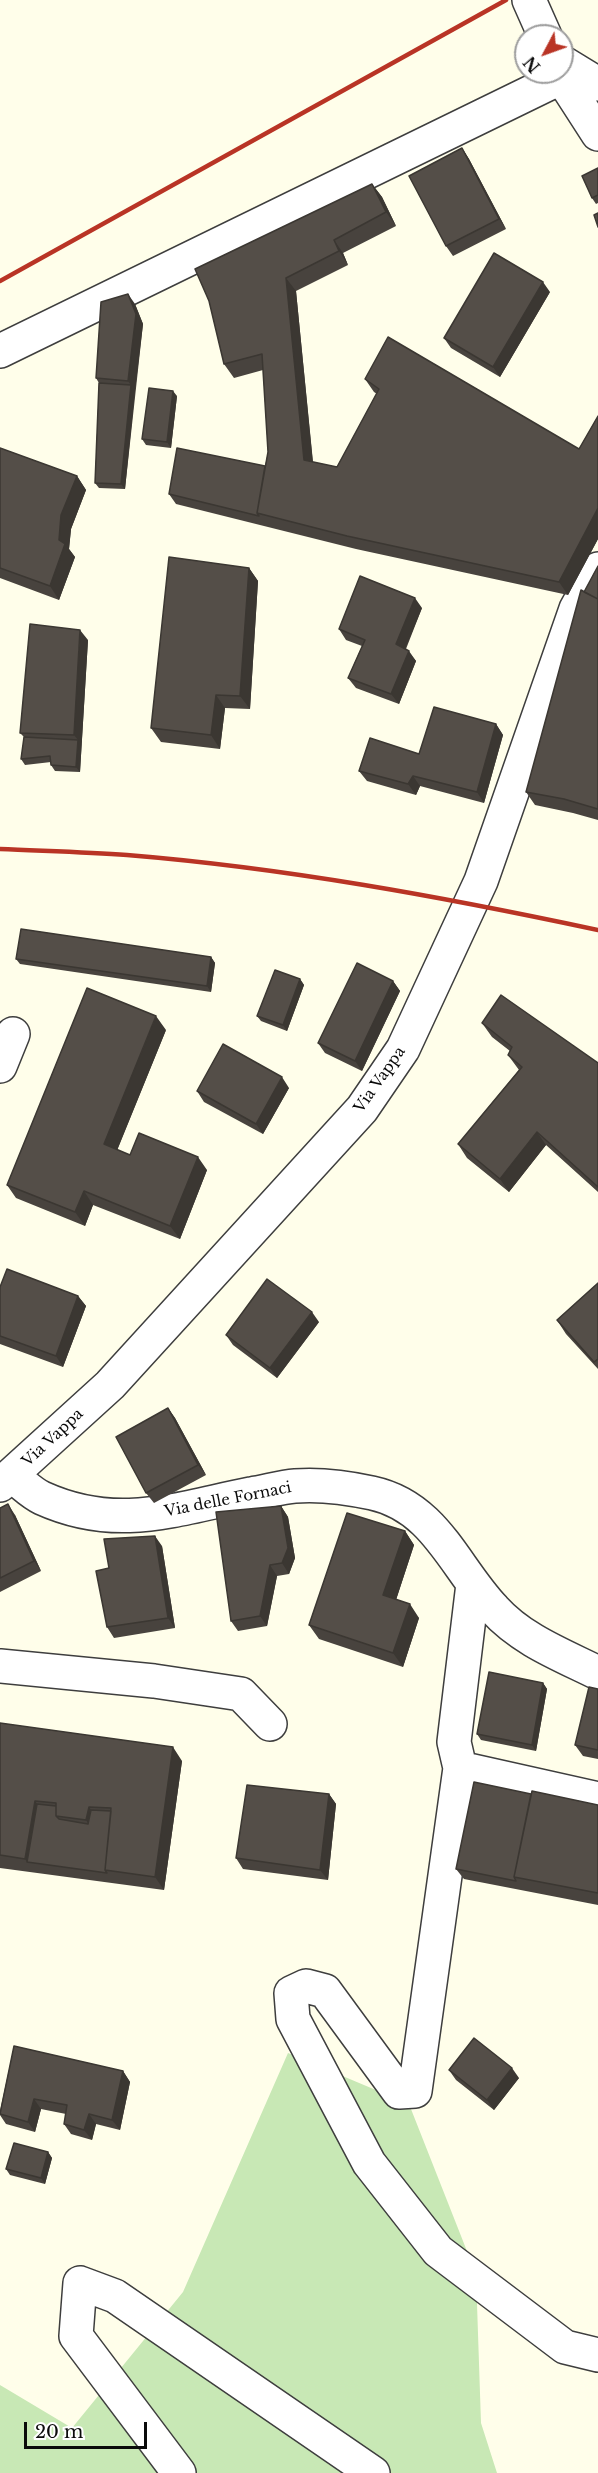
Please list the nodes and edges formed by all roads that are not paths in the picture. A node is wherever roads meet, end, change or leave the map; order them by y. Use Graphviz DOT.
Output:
graph roads {
  1 [pos="529,0"];
  2 [pos="540,24"];
  3 [pos="574,75"];
  4 [pos="532,84"];
  5 [pos="568,84"];
  6 [pos="598,84"];
  7 [pos="598,134"];
  8 [pos="0,351"];
  9 [pos="598,569"];
  10 [pos="13,1034"];
  11 [pos="0,1066"];
  12 [pos="6,1481"];
  13 [pos="473,1584"];
  14 [pos="0,1666"];
  15 [pos="598,1673"];
  16 [pos="270,1724"];
  17 [pos="460,1768"];
  18 [pos="598,1799"];
  19 [pos="598,2355"];
  20 [pos="179,2473"];
  21 [pos="373,2473"];
  1 -- 2 [label="street"];
  3 -- 6 [label="street"];
  4 -- 8 [label="street"];
  5 -- 7 [label="street"];
  9 -- 12 [label="street, Via Vappa"];
  10 -- 11 [label="street"];
  12 -- 13 [label="street, Via delle Fornaci"];
  13 -- 15 [label="street, Via delle Fornaci"];
  13 -- 17 [label="street"];
  14 -- 16 [label="street"];
  17 -- 18 [label="street"];
  17 -- 19 [label="street"];
  20 -- 21 [label="street"];
}
